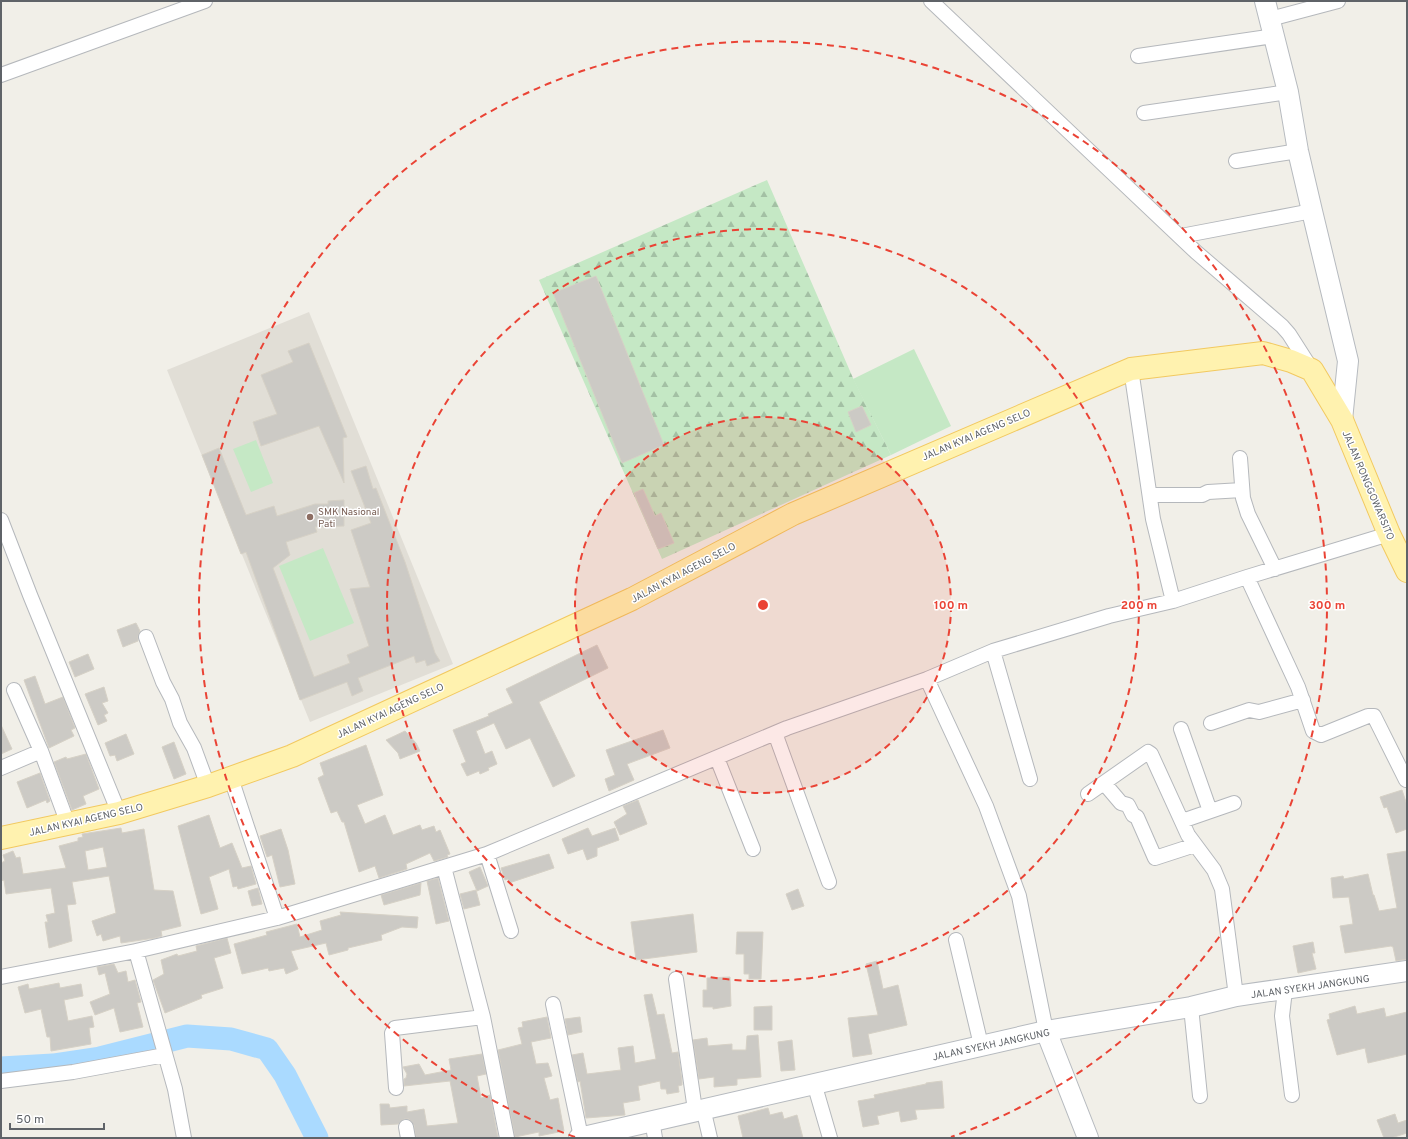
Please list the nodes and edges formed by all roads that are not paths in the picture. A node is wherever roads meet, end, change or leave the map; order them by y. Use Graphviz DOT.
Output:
graph roads {
  1 [pos="205,1"];
  2 [pos="931,1"];
  3 [pos="1329,2"];
  4 [pos="1270,19"];
  5 [pos="1138,56"];
  6 [pos="1,75"];
  7 [pos="1288,92"];
  8 [pos="1144,113"];
  9 [pos="1298,151"];
  10 [pos="1236,161"];
  11 [pos="1312,212"];
  12 [pos="1181,236"];
  13 [pos="1131,368"];
  14 [pos="1312,370"];
  15 [pos="1342,420"];
  16 [pos="1240,458"];
  17 [pos="1242,490"];
  18 [pos="1150,495"];
  19 [pos="1,520"];
  20 [pos="1397,540"];
  21 [pos="1275,569"];
  22 [pos="1407,571"];
  23 [pos="1247,577"];
  24 [pos="1173,601"];
  25 [pos="146,637"];
  26 [pos="993,651"];
  27 [pos="927,679"];
  28 [pos="14,690"];
  29 [pos="1303,700"];
  30 [pos="1211,723"];
  31 [pos="1181,728"];
  32 [pos="776,733"];
  33 [pos="41,751"];
  34 [pos="717,758"];
  35 [pos="1,768"];
  36 [pos="231,778"];
  37 [pos="1030,779"];
  38 [pos="1406,780"];
  39 [pos="1104,783"];
  40 [pos="208,786"];
  41 [pos="1088,794"];
  42 [pos="1234,803"];
  43 [pos="1210,811"];
  44 [pos="119,812"];
  45 [pos="1182,821"];
  46 [pos="68,824"];
  47 [pos="1,838"];
  48 [pos="1195,845"];
  49 [pos="753,849"];
  50 [pos="487,854"];
  51 [pos="444,867"];
  52 [pos="829,882"];
  53 [pos="277,918"];
  54 [pos="511,931"];
  55 [pos="956,940"];
  56 [pos="136,951"];
  57 [pos="1407,971"];
  58 [pos="1,977"];
  59 [pos="676,979"];
  60 [pos="1285,990"];
  61 [pos="1236,996"];
  62 [pos="553,1004"];
  63 [pos="1191,1007"];
  64 [pos="483,1017"];
  65 [pos="1046,1031"];
  66 [pos="982,1045"];
  67 [pos="165,1053"];
  68 [pos="1,1081"];
  69 [pos="814,1083"];
  70 [pos="396,1088"];
  71 [pos="1292,1095"];
  72 [pos="1200,1096"];
  73 [pos="699,1109"];
  74 [pos="653,1129"];
  75 [pos="184,1138"];
  76 [pos="507,1138"];
  77 [pos="580,1138"];
  78 [pos="710,1138"];
  79 [pos="830,1138"];
  80 [pos="1088,1138"];
  1 -- 6 [label="street"];
  2 -- 12 [label="street"];
  3 -- 4 [label="street"];
  4 -- 5 [label="street"];
  4 -- 7 [label="main road"];
  7 -- 8 [label="street"];
  7 -- 9 [label="main road"];
  9 -- 10 [label="street"];
  9 -- 11 [label="main road"];
  11 -- 12 [label="street"];
  11 -- 15 [label="main road"];
  12 -- 14 [label="street"];
  13 -- 14 [label="main road, JALAN KYAI AGENG SELO"];
  13 -- 18 [label="street"];
  13 -- 36 [label="main road, JALAN KYAI AGENG SELO"];
  14 -- 15 [label="main road"];
  15 -- 20 [label="main road, JALAN RONGGOWARSITO"];
  16 -- 17 [label="street"];
  17 -- 18 [label="street"];
  17 -- 21 [label="street"];
  18 -- 24 [label="street"];
  19 -- 44 [label="street"];
  20 -- 21 [label="street"];
  20 -- 22 [label="main road, JALAN RONGGOWARSITO"];
  21 -- 23 [label="street"];
  23 -- 24 [label="street"];
  23 -- 29 [label="street"];
  24 -- 26 [label="street"];
  25 -- 40 [label="street"];
  26 -- 27 [label="street"];
  26 -- 37 [label="street"];
  27 -- 32 [label="street"];
  27 -- 65 [label="street"];
  28 -- 33 [label="street"];
  29 -- 30 [label="street"];
  29 -- 38 [label="street"];
  31 -- 43 [label="street"];
  32 -- 34 [label="street"];
  32 -- 52 [label="street"];
  33 -- 35 [label="street"];
  33 -- 46 [label="street"];
  34 -- 49 [label="street"];
  34 -- 50 [label="street"];
  36 -- 40 [label="main road, JALAN KYAI AGENG SELO"];
  36 -- 53 [label="street"];
  39 -- 41 [label="street"];
  39 -- 45 [label="street"];
  39 -- 48 [label="street"];
  40 -- 44 [label="main road, JALAN KYAI AGENG SELO"];
  42 -- 43 [label="street"];
  43 -- 45 [label="street"];
  44 -- 46 [label="main road, JALAN KYAI AGENG SELO"];
  45 -- 48 [label="street"];
  46 -- 47 [label="main road, JALAN KYAI AGENG SELO"];
  48 -- 61 [label="street"];
  50 -- 51 [label="street"];
  50 -- 54 [label="street"];
  51 -- 53 [label="street"];
  51 -- 64 [label="street"];
  53 -- 56 [label="street"];
  55 -- 66 [label="street"];
  56 -- 58 [label="street"];
  56 -- 67 [label="street"];
  57 -- 60 [label="main road, JALAN SYEKH JANGKUNG"];
  59 -- 73 [label="street"];
  60 -- 61 [label="main road, JALAN SYEKH JANGKUNG"];
  60 -- 71 [label="street"];
  61 -- 63 [label="main road, JALAN SYEKH JANGKUNG"];
  62 -- 77 [label="street"];
  63 -- 65 [label="main road, JALAN SYEKH JANGKUNG"];
  63 -- 72 [label="street"];
  64 -- 70 [label="street"];
  64 -- 76 [label="street"];
  65 -- 66 [label="main road, JALAN SYEKH JANGKUNG"];
  65 -- 80 [label="main road"];
  66 -- 69 [label="main road, JALAN SYEKH JANGKUNG"];
  67 -- 68 [label="street"];
  67 -- 75 [label="street"];
  69 -- 73 [label="main road, JALAN SYEKH JANGKUNG"];
  69 -- 79 [label="street"];
  73 -- 74 [label="main road, JALAN SYEKH JANGKUNG"];
  73 -- 78 [label="street"];
  74 -- 77 [label="main road, JALAN SYEKH JANGKUNG"];
}
